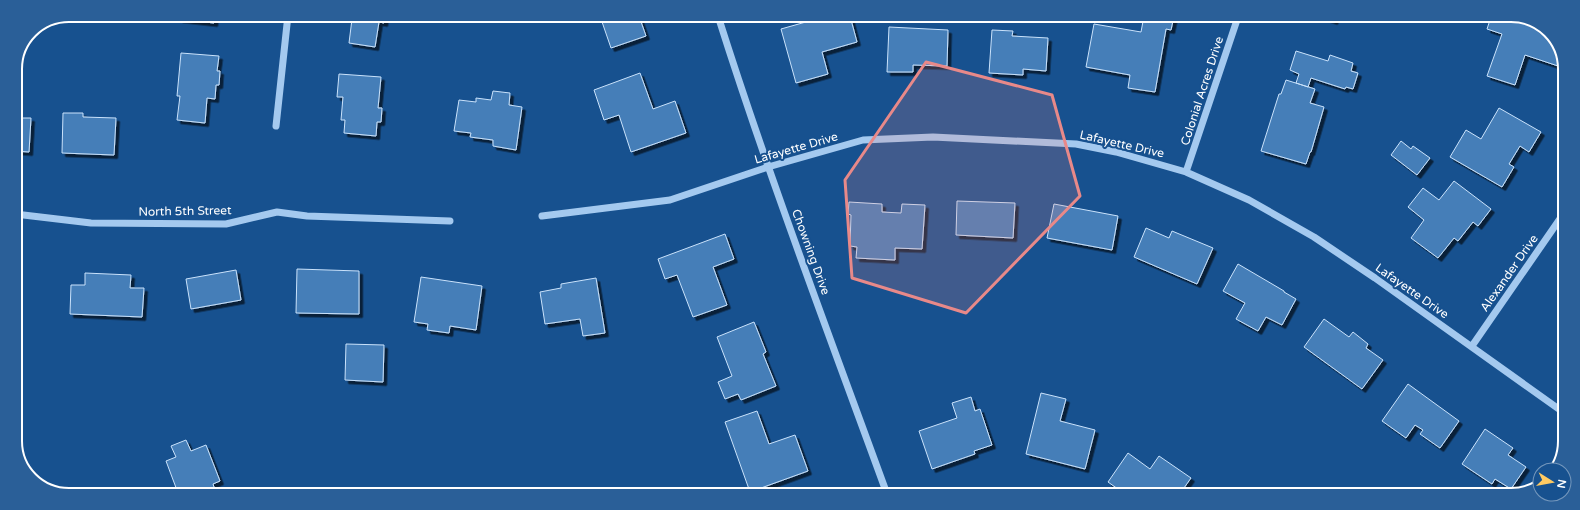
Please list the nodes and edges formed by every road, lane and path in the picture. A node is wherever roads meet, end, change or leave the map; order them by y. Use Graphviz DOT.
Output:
graph roads {
  1 [pos="287,22"];
  2 [pos="720,22"];
  3 [pos="1236,22"];
  4 [pos="276,126"];
  5 [pos="768,167"];
  6 [pos="1186,172"];
  7 [pos="22,215"];
  8 [pos="542,216"];
  9 [pos="450,221"];
  10 [pos="1558,222"];
  11 [pos="1472,346"];
  12 [pos="1558,408"];
  13 [pos="885,488"];
  1 -- 4 [label="street"];
  2 -- 5 [label="street, Chowning Drive"];
  3 -- 6 [label="street, Colonial Acres Drive"];
  5 -- 6 [label="street, Lafayette Drive"];
  5 -- 8 [label="street, Lafayette Drive"];
  5 -- 13 [label="street, Chowning Drive"];
  6 -- 11 [label="street, Lafayette Drive"];
  7 -- 9 [label="street, North 5th Street"];
  10 -- 11 [label="street, Alexander Drive"];
  11 -- 12 [label="street, Lafayette Drive"];
}
